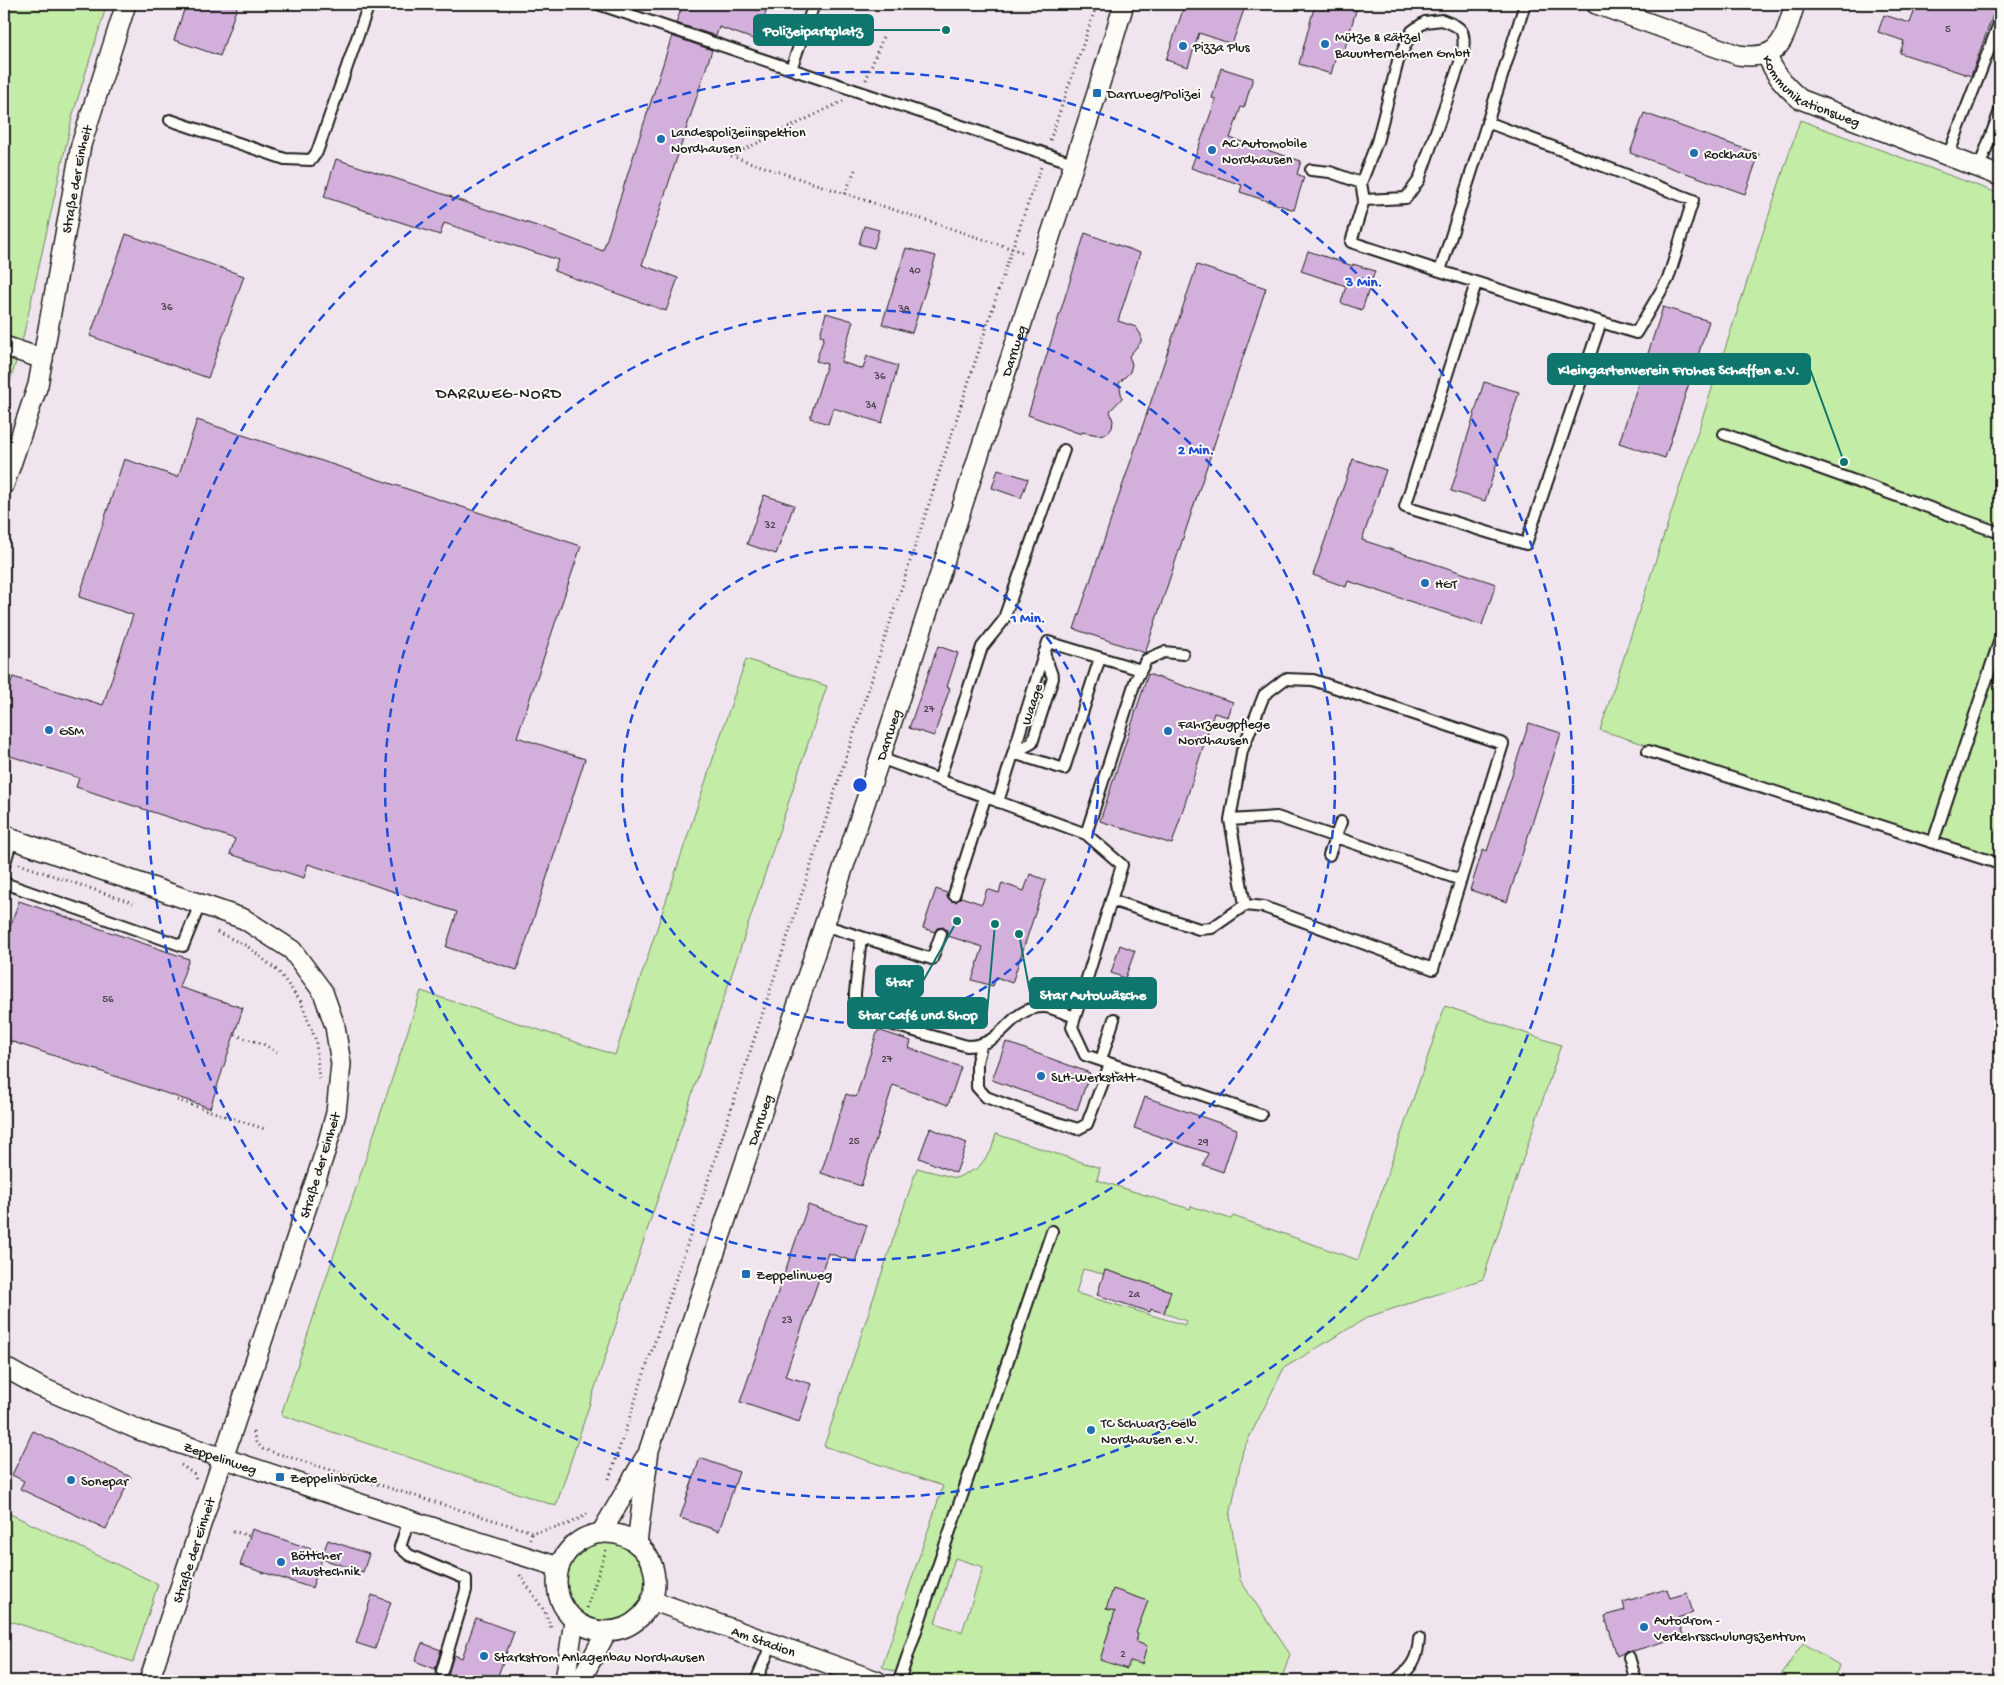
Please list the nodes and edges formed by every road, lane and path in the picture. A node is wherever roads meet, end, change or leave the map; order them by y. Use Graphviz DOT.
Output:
graph roads {
  1 [pos="126,4"];
  2 [pos="369,4"];
  3 [pos="598,4"];
  4 [pos="814,4"];
  5 [pos="1097,4"];
  6 [pos="1525,4"];
  7 [pos="1596,4"];
  8 [pos="1795,4"];
  9 [pos="1125,9"];
  10 [pos="1625,9"];
  11 [pos="2000,21"];
  12 [pos="883,37"];
  13 [pos="1767,55"];
  14 [pos="791,69"];
  15 [pos="861,92"];
  16 [pos="2000,110"];
  17 [pos="170,120"];
  18 [pos="1488,122"];
  19 [pos="1046,154"];
  20 [pos="1948,156"];
  21 [pos="1073,163"];
  22 [pos="1979,168"];
  23 [pos="855,170"];
  24 [pos="1311,170"];
  25 [pos="2000,176"];
  26 [pos="1361,183"];
  27 [pos="845,194"];
  28 [pos="1364,200"];
  29 [pos="1012,249"];
  30 [pos="1042,259"];
  31 [pos="1440,271"];
  32 [pos="1476,283"];
  33 [pos="1601,322"];
  34 [pos="4,346"];
  35 [pos="43,359"];
  36 [pos="1724,434"];
  37 [pos="1064,450"];
  38 [pos="4,485"];
  39 [pos="2000,533"];
  40 [pos="2000,639"];
  41 [pos="1044,653"];
  42 [pos="1182,654"];
  43 [pos="1100,658"];
  44 [pos="1141,670"];
  45 [pos="1648,751"];
  46 [pos="1013,753"];
  47 [pos="880,758"];
  48 [pos="939,780"];
  49 [pos="985,798"];
  50 [pos="998,802"];
  51 [pos="1230,820"];
  52 [pos="1341,822"];
  53 [pos="1086,834"];
  54 [pos="8,836"];
  55 [pos="1336,837"];
  56 [pos="1933,842"];
  57 [pos="1329,855"];
  58 [pos="5,863"];
  59 [pos="2000,864"];
  60 [pos="1461,880"];
  61 [pos="4,884"];
  62 [pos="954,895"];
  63 [pos="1111,900"];
  64 [pos="136,904"];
  65 [pos="200,904"];
  66 [pos="1246,905"];
  67 [pos="192,924"];
  68 [pos="823,925"];
  69 [pos="941,934"];
  70 [pos="861,937"];
  71 [pos="1075,1017"];
  72 [pos="1114,1019"];
  73 [pos="234,1035"];
  74 [pos="981,1046"];
  75 [pos="277,1052"];
  76 [pos="1106,1062"];
  77 [pos="319,1082"];
  78 [pos="177,1100"];
  79 [pos="1261,1115"];
  80 [pos="265,1129"];
  81 [pos="1052,1231"];
  82 [pos="4,1367"];
  83 [pos="238,1414"];
  84 [pos="649,1450"];
  85 [pos="224,1458"];
  86 [pos="608,1482"];
  87 [pos="591,1511"];
  88 [pos="409,1520"];
  89 [pos="233,1530"];
  90 [pos="532,1532"];
  91 [pos="606,1533"];
  92 [pos="250,1536"];
  93 [pos="637,1544"];
  94 [pos="524,1556"];
  95 [pos="559,1567"];
  96 [pos="651,1600"];
  97 [pos="578,1622"];
  98 [pos="607,1630"];
  99 [pos="555,1636"];
  100 [pos="1419,1638"];
  101 [pos="772,1643"];
  102 [pos="1629,1657"];
  103 [pos="442,1671"];
  104 [pos="149,1681"];
  105 [pos="565,1681"];
  106 [pos="580,1681"];
  107 [pos="756,1681"];
  108 [pos="877,1681"];
  109 [pos="899,1681"];
  110 [pos="1395,1681"];
  111 [pos="1636,1681"];
  1 -- 35 [label="street, Straße der Einheit"];
  2 -- 17 [label="lane"];
  3 -- 14 [label="lane"];
  4 -- 14 [label="lane"];
  5 -- 19 [label="path"];
  6 -- 18 [label="lane"];
  7 -- 10 [label="street, Kommunikationsweg"];
  8 -- 13 [label="street"];
  9 -- 21 [label="street, Darrweg"];
  10 -- 13 [label="street, Kommunikationsweg"];
  11 -- 20 [label="lane"];
  12 -- 15 [label="path"];
  13 -- 20 [label="street, Kommunikationsweg"];
  14 -- 15 [label="lane"];
  15 -- 19 [label="lane"];
  15 -- 27 [label="path"];
  16 -- 22 [label="lane"];
  18 -- 31 [label="lane"];
  18 -- 33 [label="lane"];
  19 -- 21 [label="lane"];
  19 -- 29 [label="path"];
  20 -- 22 [label="street, Kommunikationsweg"];
  21 -- 30 [label="street, Darrweg"];
  22 -- 25 [label="street, Kommunikationsweg"];
  23 -- 27 [label="path"];
  24 -- 26 [label="lane"];
  26 -- 28 [label="lane"];
  26 -- 28 [label="lane"];
  27 -- 29 [label="path"];
  28 -- 31 [label="lane"];
  29 -- 30 [label="path"];
  29 -- 86 [label="path"];
  30 -- 47 [label="street, Darrweg"];
  31 -- 32 [label="lane"];
  32 -- 33 [label="lane"];
  32 -- 33 [label="lane"];
  34 -- 35 [label="street"];
  35 -- 38 [label="street, Straße der Einheit"];
  36 -- 39 [label="lane"];
  37 -- 48 [label="lane"];
  40 -- 56 [label="lane"];
  41 -- 43 [label="lane"];
  41 -- 46 [label="lane"];
  41 -- 46 [label="lane, Waage"];
  42 -- 44 [label="lane"];
  43 -- 44 [label="lane"];
  43 -- 46 [label="lane"];
  44 -- 53 [label="lane"];
  45 -- 56 [label="lane"];
  46 -- 50 [label="lane"];
  47 -- 48 [label="lane"];
  47 -- 68 [label="street, Darrweg"];
  48 -- 49 [label="lane"];
  49 -- 50 [label="lane"];
  49 -- 62 [label="lane"];
  50 -- 53 [label="lane"];
  51 -- 55 [label="lane"];
  51 -- 60 [label="lane"];
  51 -- 66 [label="lane"];
  52 -- 55 [label="lane"];
  53 -- 63 [label="lane"];
  54 -- 58 [label="lane"];
  54 -- 65 [label="street, Straße der Einheit"];
  55 -- 57 [label="lane"];
  55 -- 60 [label="lane"];
  56 -- 59 [label="lane"];
  58 -- 64 [label="path"];
  60 -- 66 [label="lane"];
  61 -- 67 [label="lane"];
  63 -- 66 [label="lane"];
  63 -- 71 [label="lane"];
  65 -- 67 [label="lane"];
  65 -- 83 [label="street, Straße der Einheit"];
  67 -- 77 [label="path"];
  68 -- 70 [label="lane"];
  68 -- 84 [label="street, Darrweg"];
  69 -- 70 [label="lane"];
  70 -- 74 [label="lane"];
  71 -- 74 [label="lane"];
  71 -- 76 [label="lane"];
  72 -- 76 [label="lane"];
  73 -- 75 [label="path"];
  74 -- 76 [label="lane"];
  76 -- 79 [label="lane"];
  78 -- 80 [label="path"];
  81 -- 109 [label="lane"];
  82 -- 85 [label="street, Zeppelinweg"];
  83 -- 85 [label="street, Straße der Einheit"];
  83 -- 90 [label="path"];
  84 -- 91 [label="street, Darrweg"];
  84 -- 93 [label="street, Darrweg"];
  85 -- 88 [label="street, Zeppelinweg"];
  85 -- 104 [label="street, Straße der Einheit"];
  87 -- 90 [label="path"];
  88 -- 94 [label="street, Zeppelinweg"];
  88 -- 103 [label="lane"];
  89 -- 92 [label="path"];
  90 -- 94 [label="path"];
  91 -- 93 [label="street"];
  91 -- 95 [label="street"];
  91 -- 97 [label="path"];
  93 -- 96 [label="street"];
  94 -- 95 [label="street, Zeppelinweg"];
  94 -- 99 [label="path"];
  95 -- 97 [label="street"];
  96 -- 98 [label="street"];
  96 -- 101 [label="street, Am Stadion"];
  97 -- 98 [label="street"];
  97 -- 105 [label="street"];
  98 -- 106 [label="street"];
  100 -- 110 [label="lane"];
  101 -- 107 [label="lane"];
  101 -- 108 [label="street, Am Stadion"];
  102 -- 111 [label="lane"];
}
